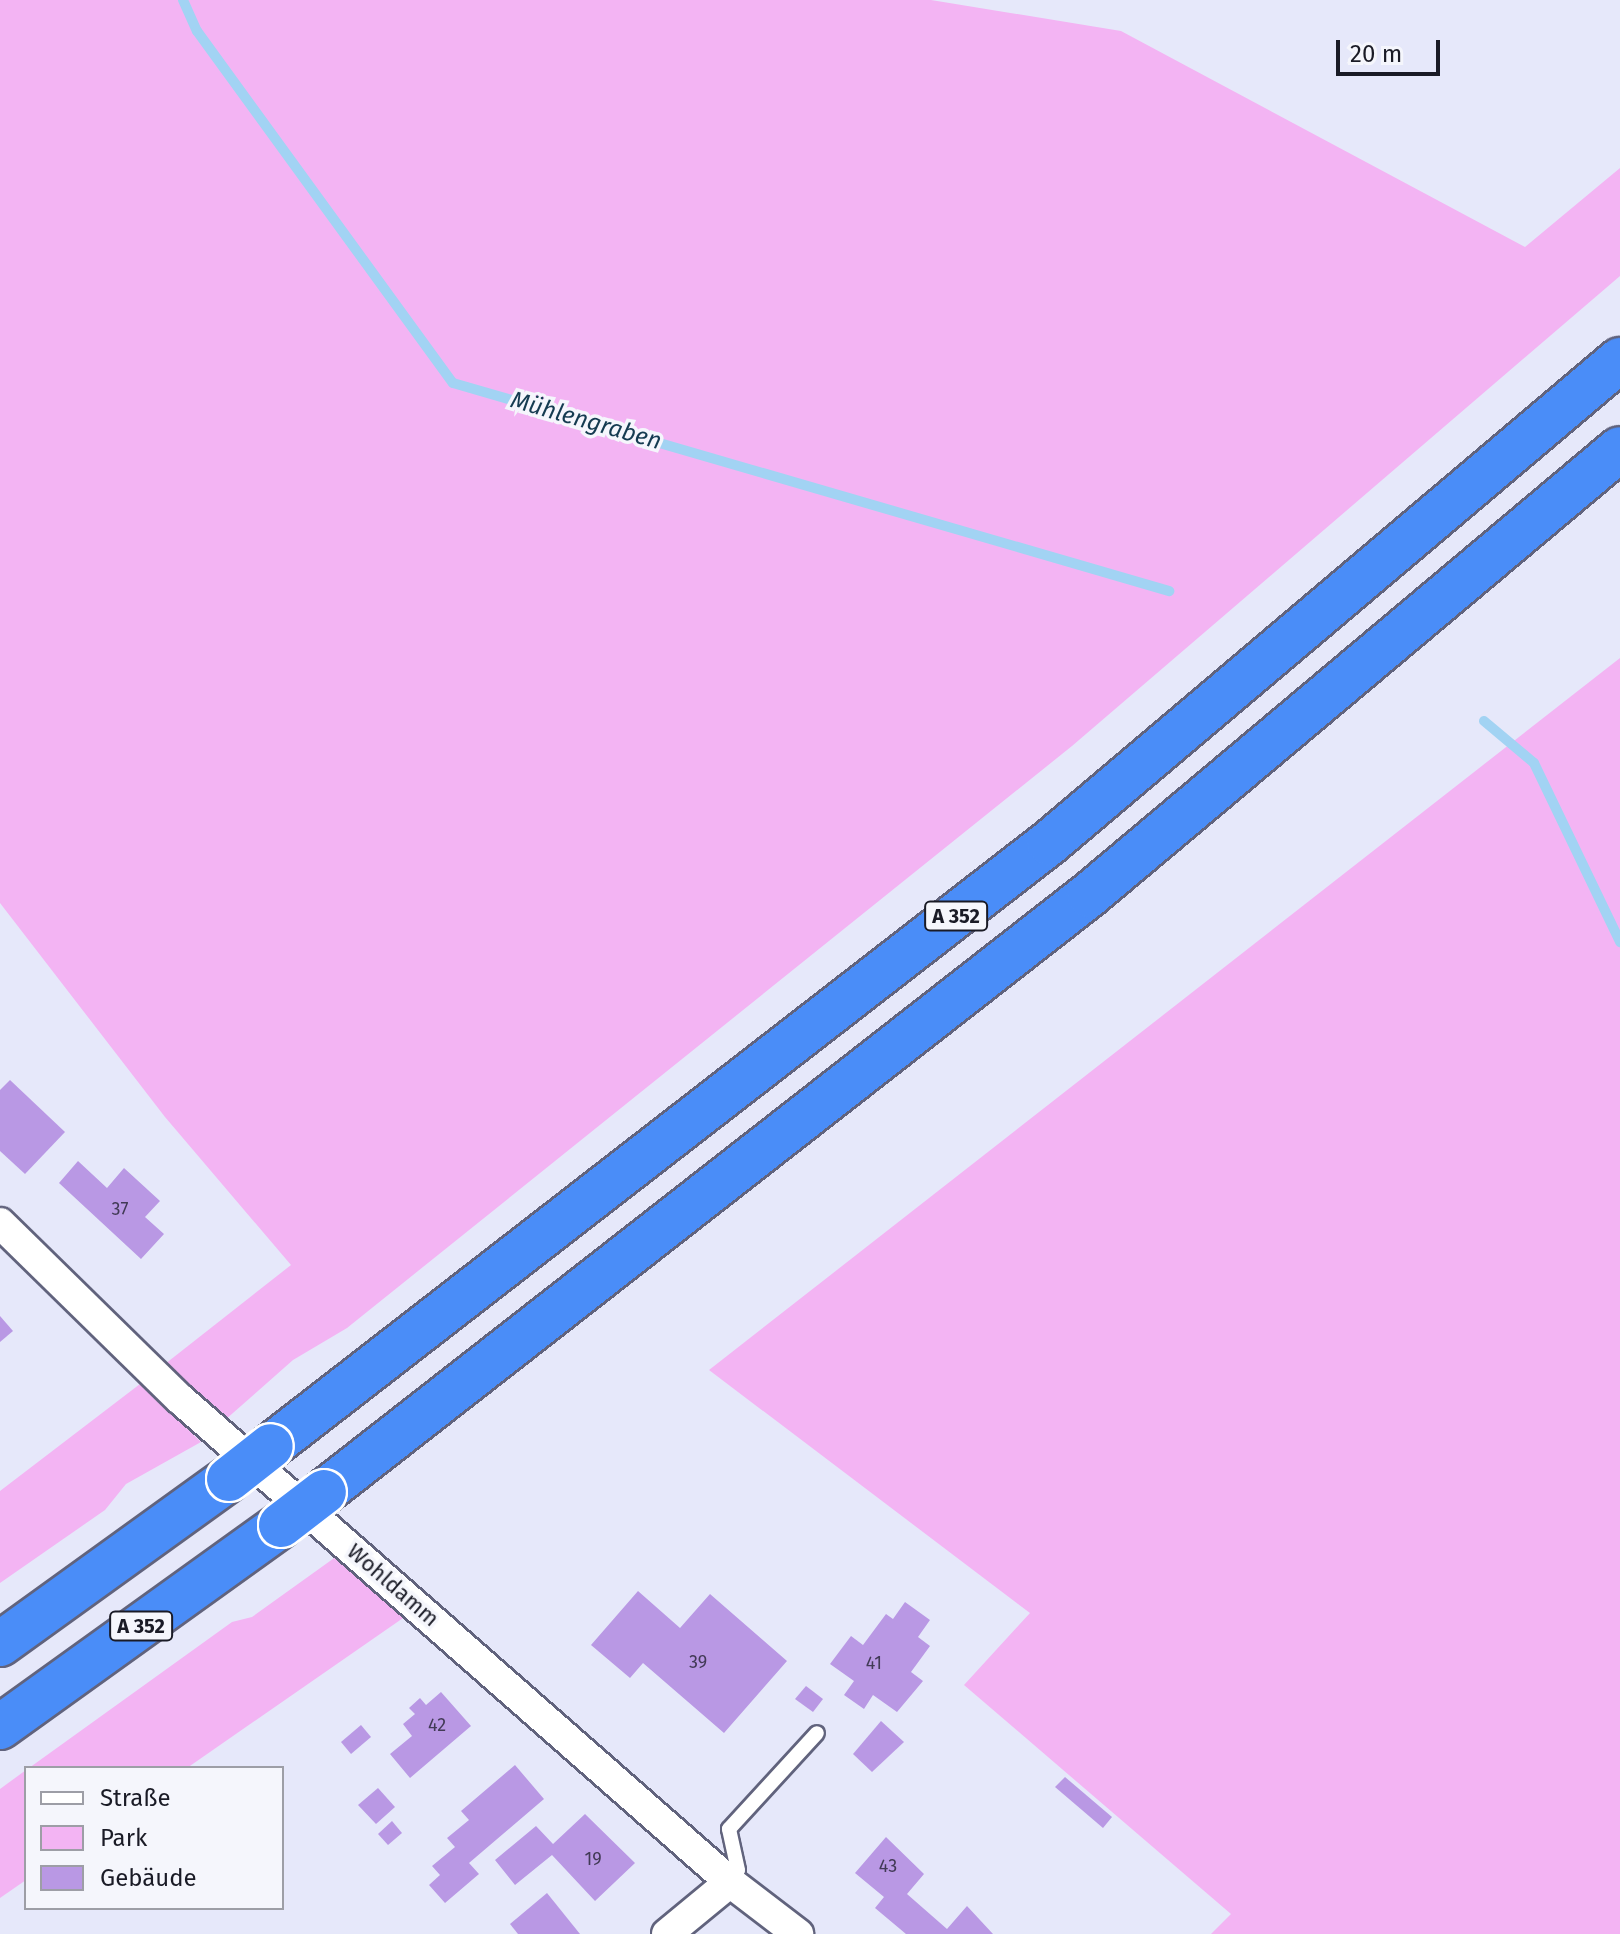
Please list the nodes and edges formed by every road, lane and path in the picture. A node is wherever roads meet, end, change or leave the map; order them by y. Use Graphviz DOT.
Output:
graph roads {
  1 [pos="1620,360"];
  2 [pos="1620,449"];
  3 [pos="0,1223"];
  4 [pos="0,1644"];
  5 [pos="0,1727"];
  6 [pos="817,1733"];
  7 [pos="730,1882"];
  8 [pos="667,1934"];
  9 [pos="798,1934"];
  1 -- 4 [label="highway, A 352, bridge"];
  2 -- 5 [label="highway, A 352, bridge"];
  3 -- 7 [label="street, Wohldamm"];
  6 -- 7 [label="lane"];
  7 -- 8 [label="street"];
  7 -- 9 [label="street, Wohldamm"];
}
